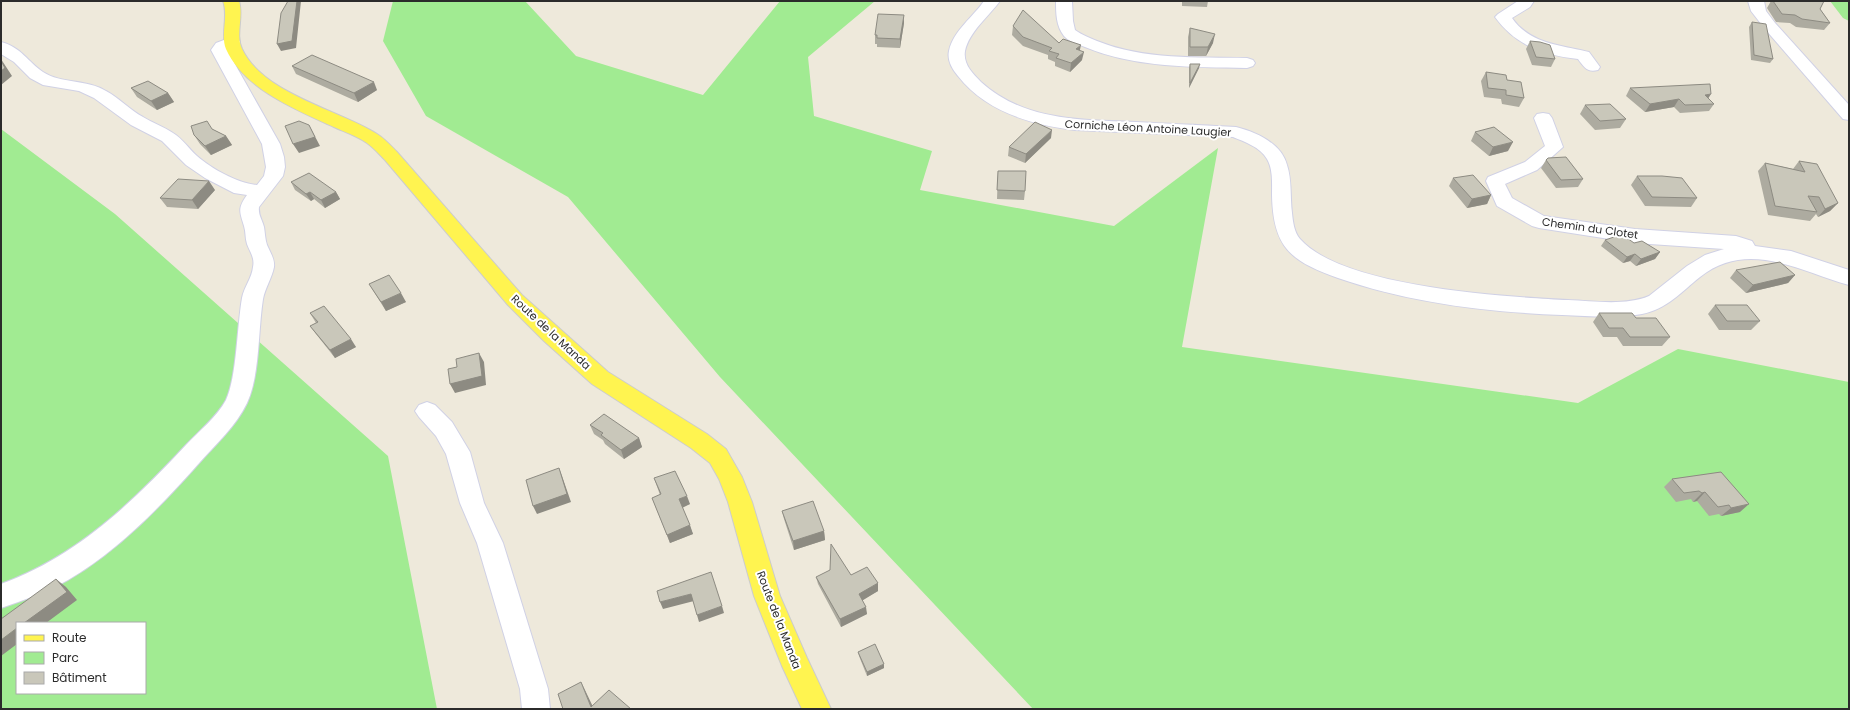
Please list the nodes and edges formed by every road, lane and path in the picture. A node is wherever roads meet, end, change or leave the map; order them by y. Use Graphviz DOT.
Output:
graph roads {
  1 [pos="231,1"];
  2 [pos="992,1"];
  3 [pos="1064,1"];
  4 [pos="1526,1"];
  5 [pos="1756,1"];
  6 [pos="232,42"];
  7 [pos="1,47"];
  8 [pos="1247,63"];
  9 [pos="1592,67"];
  10 [pos="1849,115"];
  11 [pos="1543,118"];
  12 [pos="262,191"];
  13 [pos="1755,252"];
  14 [pos="1849,278"];
  15 [pos="427,411"];
  16 [pos="1,596"];
  17 [pos="536,709"];
  18 [pos="817,709"];
  1 -- 6 [label="main road"];
  2 -- 13 [label="street, Corniche Léon Antoine Laugier"];
  3 -- 8 [label="street"];
  4 -- 9 [label="street"];
  5 -- 10 [label="street"];
  6 -- 12 [label="street"];
  6 -- 18 [label="main road, Route de la Manda"];
  7 -- 12 [label="street"];
  11 -- 13 [label="street, Chemin du Clotet"];
  12 -- 16 [label="street"];
  13 -- 14 [label="street, Corniche Léon Antoine Laugier"];
  15 -- 17 [label="street"];
}
